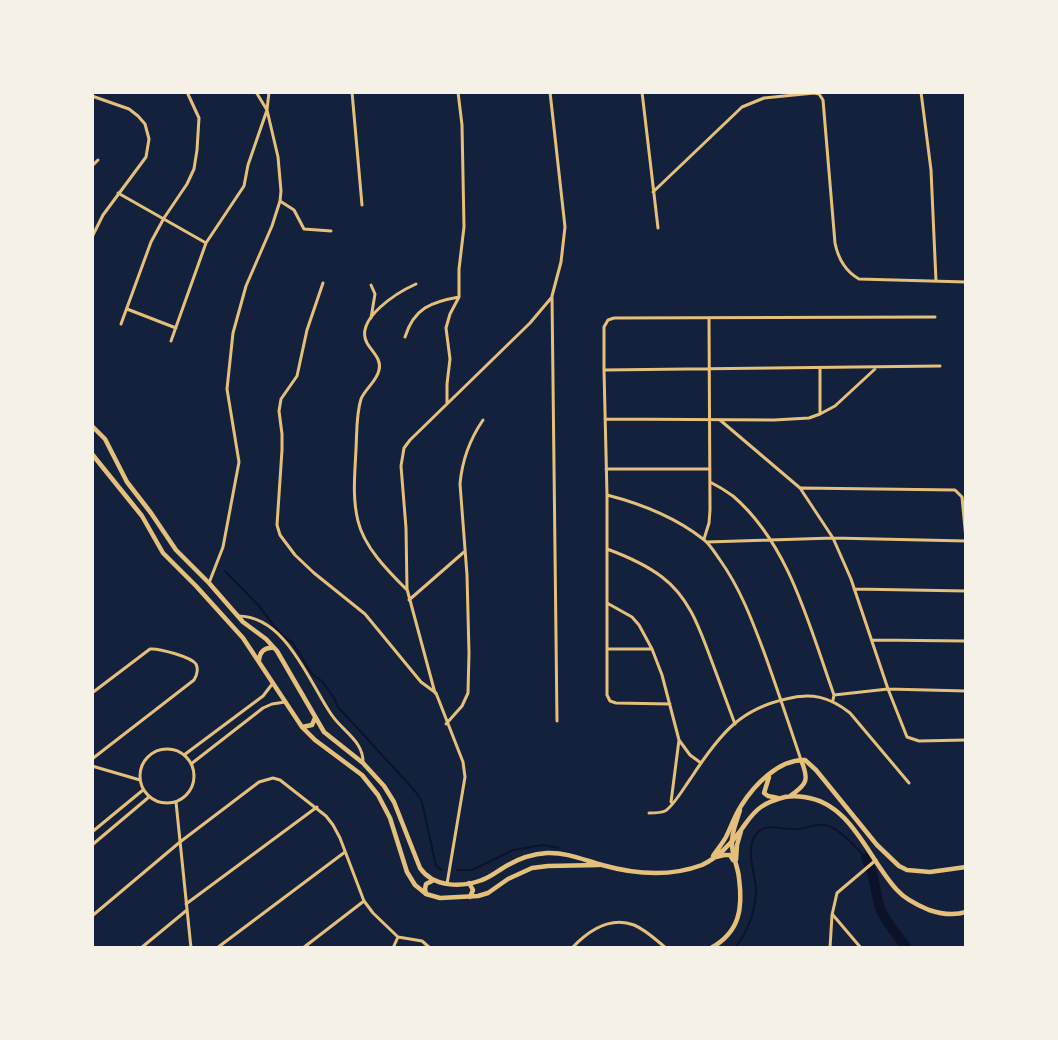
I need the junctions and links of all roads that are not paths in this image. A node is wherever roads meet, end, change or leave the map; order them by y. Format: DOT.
graph roads {
  1 [pos="187,92"];
  2 [pos="256,92"];
  3 [pos="269,92"];
  4 [pos="352,92"];
  5 [pos="458,92"];
  6 [pos="550,92"];
  7 [pos="642,92"];
  8 [pos="922,92"];
  9 [pos="92,96"];
  10 [pos="267,110"];
  11 [pos="98,160"];
  12 [pos="92,166"];
  13 [pos="654,192"];
  14 [pos="118,193"];
  15 [pos="280,201"];
  16 [pos="362,205"];
  17 [pos="164,218"];
  18 [pos="658,228"];
  19 [pos="331,231"];
  20 [pos="92,237"];
  21 [pos="206,243"];
  22 [pos="936,281"];
  23 [pos="966,282"];
  24 [pos="322,283"];
  25 [pos="416,284"];
  26 [pos="371,285"];
  27 [pos="552,296"];
  28 [pos="459,297"];
  29 [pos="127,309"];
  30 [pos="935,317"];
  31 [pos="709,318"];
  32 [pos="371,319"];
  33 [pos="121,324"];
  34 [pos="176,328"];
  35 [pos="405,337"];
  36 [pos="171,341"];
  37 [pos="940,366"];
  38 [pos="709,368"];
  39 [pos="820,368"];
  40 [pos="876,368"];
  41 [pos="604,370"];
  42 [pos="447,403"];
  43 [pos="820,414"];
  44 [pos="605,419"];
  45 [pos="710,419"];
  46 [pos="483,420"];
  47 [pos="720,420"];
  48 [pos="92,426"];
  49 [pos="93,454"];
  50 [pos="606,469"];
  51 [pos="710,469"];
  52 [pos="710,482"];
  53 [pos="800,488"];
  54 [pos="607,495"];
  55 [pos="833,538"];
  56 [pos="966,540"];
  57 [pos="705,541"];
  58 [pos="771,541"];
  59 [pos="607,549"];
  60 [pos="176,550"];
  61 [pos="464,552"];
  62 [pos="168,558"];
  63 [pos="210,583"];
  64 [pos="407,589"];
  65 [pos="854,589"];
  66 [pos="966,591"];
  67 [pos="409,600"];
  68 [pos="607,603"];
  69 [pos="238,616"];
  70 [pos="872,640"];
  71 [pos="966,641"];
  72 [pos="274,648"];
  73 [pos="607,649"];
  74 [pos="652,649"];
  75 [pos="259,660"];
  76 [pos="273,683"];
  77 [pos="888,690"];
  78 [pos="966,691"];
  79 [pos="92,693"];
  80 [pos="436,694"];
  81 [pos="834,695"];
  82 [pos="781,700"];
  83 [pos="833,700"];
  84 [pos="285,702"];
  85 [pos="670,704"];
  86 [pos="315,718"];
  87 [pos="557,721"];
  88 [pos="446,724"];
  89 [pos="734,724"];
  90 [pos="302,727"];
  91 [pos="678,740"];
  92 [pos="966,740"];
  93 [pos="184,755"];
  94 [pos="92,759"];
  95 [pos="801,760"];
  96 [pos="363,763"];
  97 [pos="700,763"];
  98 [pos="192,764"];
  99 [pos="92,766"];
  100 [pos="771,774"];
  101 [pos="140,780"];
  102 [pos="909,783"];
  103 [pos="143,790"];
  104 [pos="790,796"];
  105 [pos="149,797"];
  106 [pos="780,799"];
  107 [pos="176,802"];
  108 [pos="671,804"];
  109 [pos="741,806"];
  110 [pos="317,807"];
  111 [pos="649,813"];
  112 [pos="863,826"];
  113 [pos="741,830"];
  114 [pos="92,832"];
  115 [pos="855,832"];
  116 [pos="180,842"];
  117 [pos="732,842"];
  118 [pos="92,845"];
  119 [pos="345,852"];
  120 [pos="713,859"];
  121 [pos="733,860"];
  122 [pos="874,862"];
  123 [pos="601,865"];
  124 [pos="966,867"];
  125 [pos="737,869"];
  126 [pos="432,880"];
  127 [pos="469,883"];
  128 [pos="447,884"];
  129 [pos="426,894"];
  130 [pos="470,897"];
  131 [pos="364,901"];
  132 [pos="186,904"];
  133 [pos="187,909"];
  134 [pos="966,912"];
  135 [pos="832,915"];
  136 [pos="92,916"];
  137 [pos="398,937"];
  138 [pos="141,948"];
  139 [pos="191,948"];
  140 [pos="217,948"];
  141 [pos="303,948"];
  142 [pos="393,948"];
  143 [pos="430,948"];
  144 [pos="572,948"];
  145 [pos="666,948"];
  146 [pos="711,948"];
  147 [pos="830,948"];
  148 [pos="861,948"];
  1 -- 17 [label="street"];
  2 -- 10 [label="street"];
  3 -- 10 [label="street"];
  4 -- 16 [label="street"];
  5 -- 28 [label="street"];
  6 -- 27 [label="street"];
  7 -- 13 [label="street"];
  8 -- 22 [label="street"];
  9 -- 14 [label="street"];
  10 -- 15 [label="street"];
  10 -- 21 [label="street"];
  11 -- 12 [label="street"];
  13 -- 18 [label="street"];
  13 -- 22 [label="street"];
  14 -- 17 [label="street"];
  14 -- 20 [label="street"];
  15 -- 19 [label="street"];
  15 -- 63 [label="street"];
  17 -- 21 [label="street"];
  17 -- 29 [label="street"];
  21 -- 34 [label="street"];
  22 -- 23 [label="street"];
  24 -- 80 [label="street"];
  25 -- 32 [label="street"];
  26 -- 32 [label="street"];
  27 -- 42 [label="street"];
  27 -- 87 [label="street"];
  28 -- 35 [label="street"];
  28 -- 42 [label="street"];
  29 -- 33 [label="street"];
  29 -- 34 [label="street"];
  30 -- 31 [label="street"];
  31 -- 38 [label="street"];
  31 -- 41 [label="street"];
  32 -- 64 [label="street"];
  34 -- 36 [label="street"];
  37 -- 40 [label="street"];
  38 -- 39 [label="street"];
  38 -- 41 [label="street"];
  38 -- 45 [label="street"];
  39 -- 40 [label="street"];
  39 -- 43 [label="street"];
  40 -- 43 [label="street"];
  41 -- 44 [label="street"];
  42 -- 64 [label="street"];
  43 -- 47 [label="street"];
  44 -- 45 [label="street"];
  44 -- 50 [label="street"];
  45 -- 47 [label="street"];
  45 -- 51 [label="street"];
  46 -- 61 [label="street"];
  47 -- 53 [label="street"];
  48 -- 60 [label="main road"];
  49 -- 62 [label="main road"];
  50 -- 51 [label="street"];
  50 -- 54 [label="street"];
  51 -- 52 [label="street"];
  52 -- 57 [label="street"];
  52 -- 58 [label="street"];
  53 -- 55 [label="street"];
  53 -- 56 [label="street"];
  54 -- 57 [label="street"];
  54 -- 59 [label="street"];
  55 -- 56 [label="street"];
  55 -- 58 [label="street"];
  55 -- 65 [label="street"];
  57 -- 58 [label="street"];
  57 -- 82 [label="street"];
  58 -- 81 [label="street"];
  59 -- 68 [label="street"];
  59 -- 89 [label="street"];
  60 -- 62 [label="main road"];
  60 -- 63 [label="main road"];
  61 -- 67 [label="street"];
  61 -- 88 [label="street"];
  62 -- 75 [label="main road"];
  63 -- 69 [label="main road"];
  64 -- 67 [label="street"];
  65 -- 66 [label="street"];
  65 -- 70 [label="street"];
  67 -- 80 [label="street"];
  68 -- 73 [label="street"];
  68 -- 74 [label="street"];
  69 -- 72 [label="main road"];
  69 -- 96 [label="street"];
  70 -- 71 [label="street"];
  70 -- 77 [label="street"];
  72 -- 75 [label="main road"];
  72 -- 86 [label="main road"];
  73 -- 74 [label="street"];
  73 -- 85 [label="street"];
  74 -- 85 [label="street"];
  75 -- 76 [label="main road"];
  76 -- 84 [label="main road"];
  76 -- 93 [label="street"];
  77 -- 78 [label="street"];
  77 -- 81 [label="street"];
  77 -- 92 [label="street"];
  79 -- 94 [label="street"];
  80 -- 88 [label="street"];
  81 -- 83 [label="street"];
  82 -- 83 [label="street"];
  82 -- 89 [label="street"];
  82 -- 95 [label="street"];
  83 -- 102 [label="street"];
  84 -- 90 [label="main road"];
  84 -- 98 [label="street"];
  85 -- 91 [label="street"];
  86 -- 90 [label="main road"];
  86 -- 96 [label="main road"];
  88 -- 128 [label="street"];
  89 -- 97 [label="street"];
  90 -- 129 [label="main road"];
  91 -- 97 [label="street"];
  91 -- 108 [label="street"];
  93 -- 98 [label="street"];
  93 -- 101 [label="street"];
  95 -- 100 [label="main road"];
  95 -- 104 [label="main road"];
  95 -- 112 [label="main road"];
  96 -- 126 [label="main road"];
  97 -- 108 [label="street"];
  98 -- 107 [label="street"];
  99 -- 101 [label="street"];
  100 -- 106 [label="main road"];
  100 -- 109 [label="main road"];
  101 -- 103 [label="street"];
  103 -- 105 [label="street"];
  103 -- 114 [label="street"];
  104 -- 106 [label="main road"];
  104 -- 115 [label="main road"];
  105 -- 107 [label="street"];
  105 -- 118 [label="street"];
  106 -- 113 [label="main road"];
  107 -- 116 [label="street"];
  108 -- 111 [label="street"];
  109 -- 117 [label="main road"];
  109 -- 120 [label="main road"];
  110 -- 116 [label="street"];
  110 -- 119 [label="street"];
  110 -- 132 [label="street"];
  112 -- 115 [label="main road"];
  112 -- 124 [label="main road"];
  113 -- 117 [label="main road"];
  113 -- 125 [label="main road"];
  115 -- 122 [label="main road"];
  116 -- 132 [label="street"];
  116 -- 136 [label="street"];
  117 -- 120 [label="main road"];
  117 -- 121 [label="main road"];
  119 -- 131 [label="street"];
  119 -- 140 [label="street"];
  120 -- 121 [label="main road"];
  120 -- 123 [label="main road"];
  121 -- 125 [label="main road"];
  122 -- 134 [label="main road"];
  122 -- 135 [label="street"];
  123 -- 127 [label="main road"];
  123 -- 130 [label="main road"];
  125 -- 146 [label="main road"];
  126 -- 128 [label="main road"];
  126 -- 129 [label="main road"];
  127 -- 128 [label="main road"];
  127 -- 130 [label="main road"];
  129 -- 130 [label="main road"];
  131 -- 137 [label="street"];
  131 -- 141 [label="street"];
  132 -- 133 [label="street"];
  133 -- 138 [label="street"];
  133 -- 139 [label="street"];
  135 -- 147 [label="street"];
  135 -- 148 [label="street"];
  137 -- 142 [label="street"];
  137 -- 143 [label="street"];
  144 -- 145 [label="street"];
}
